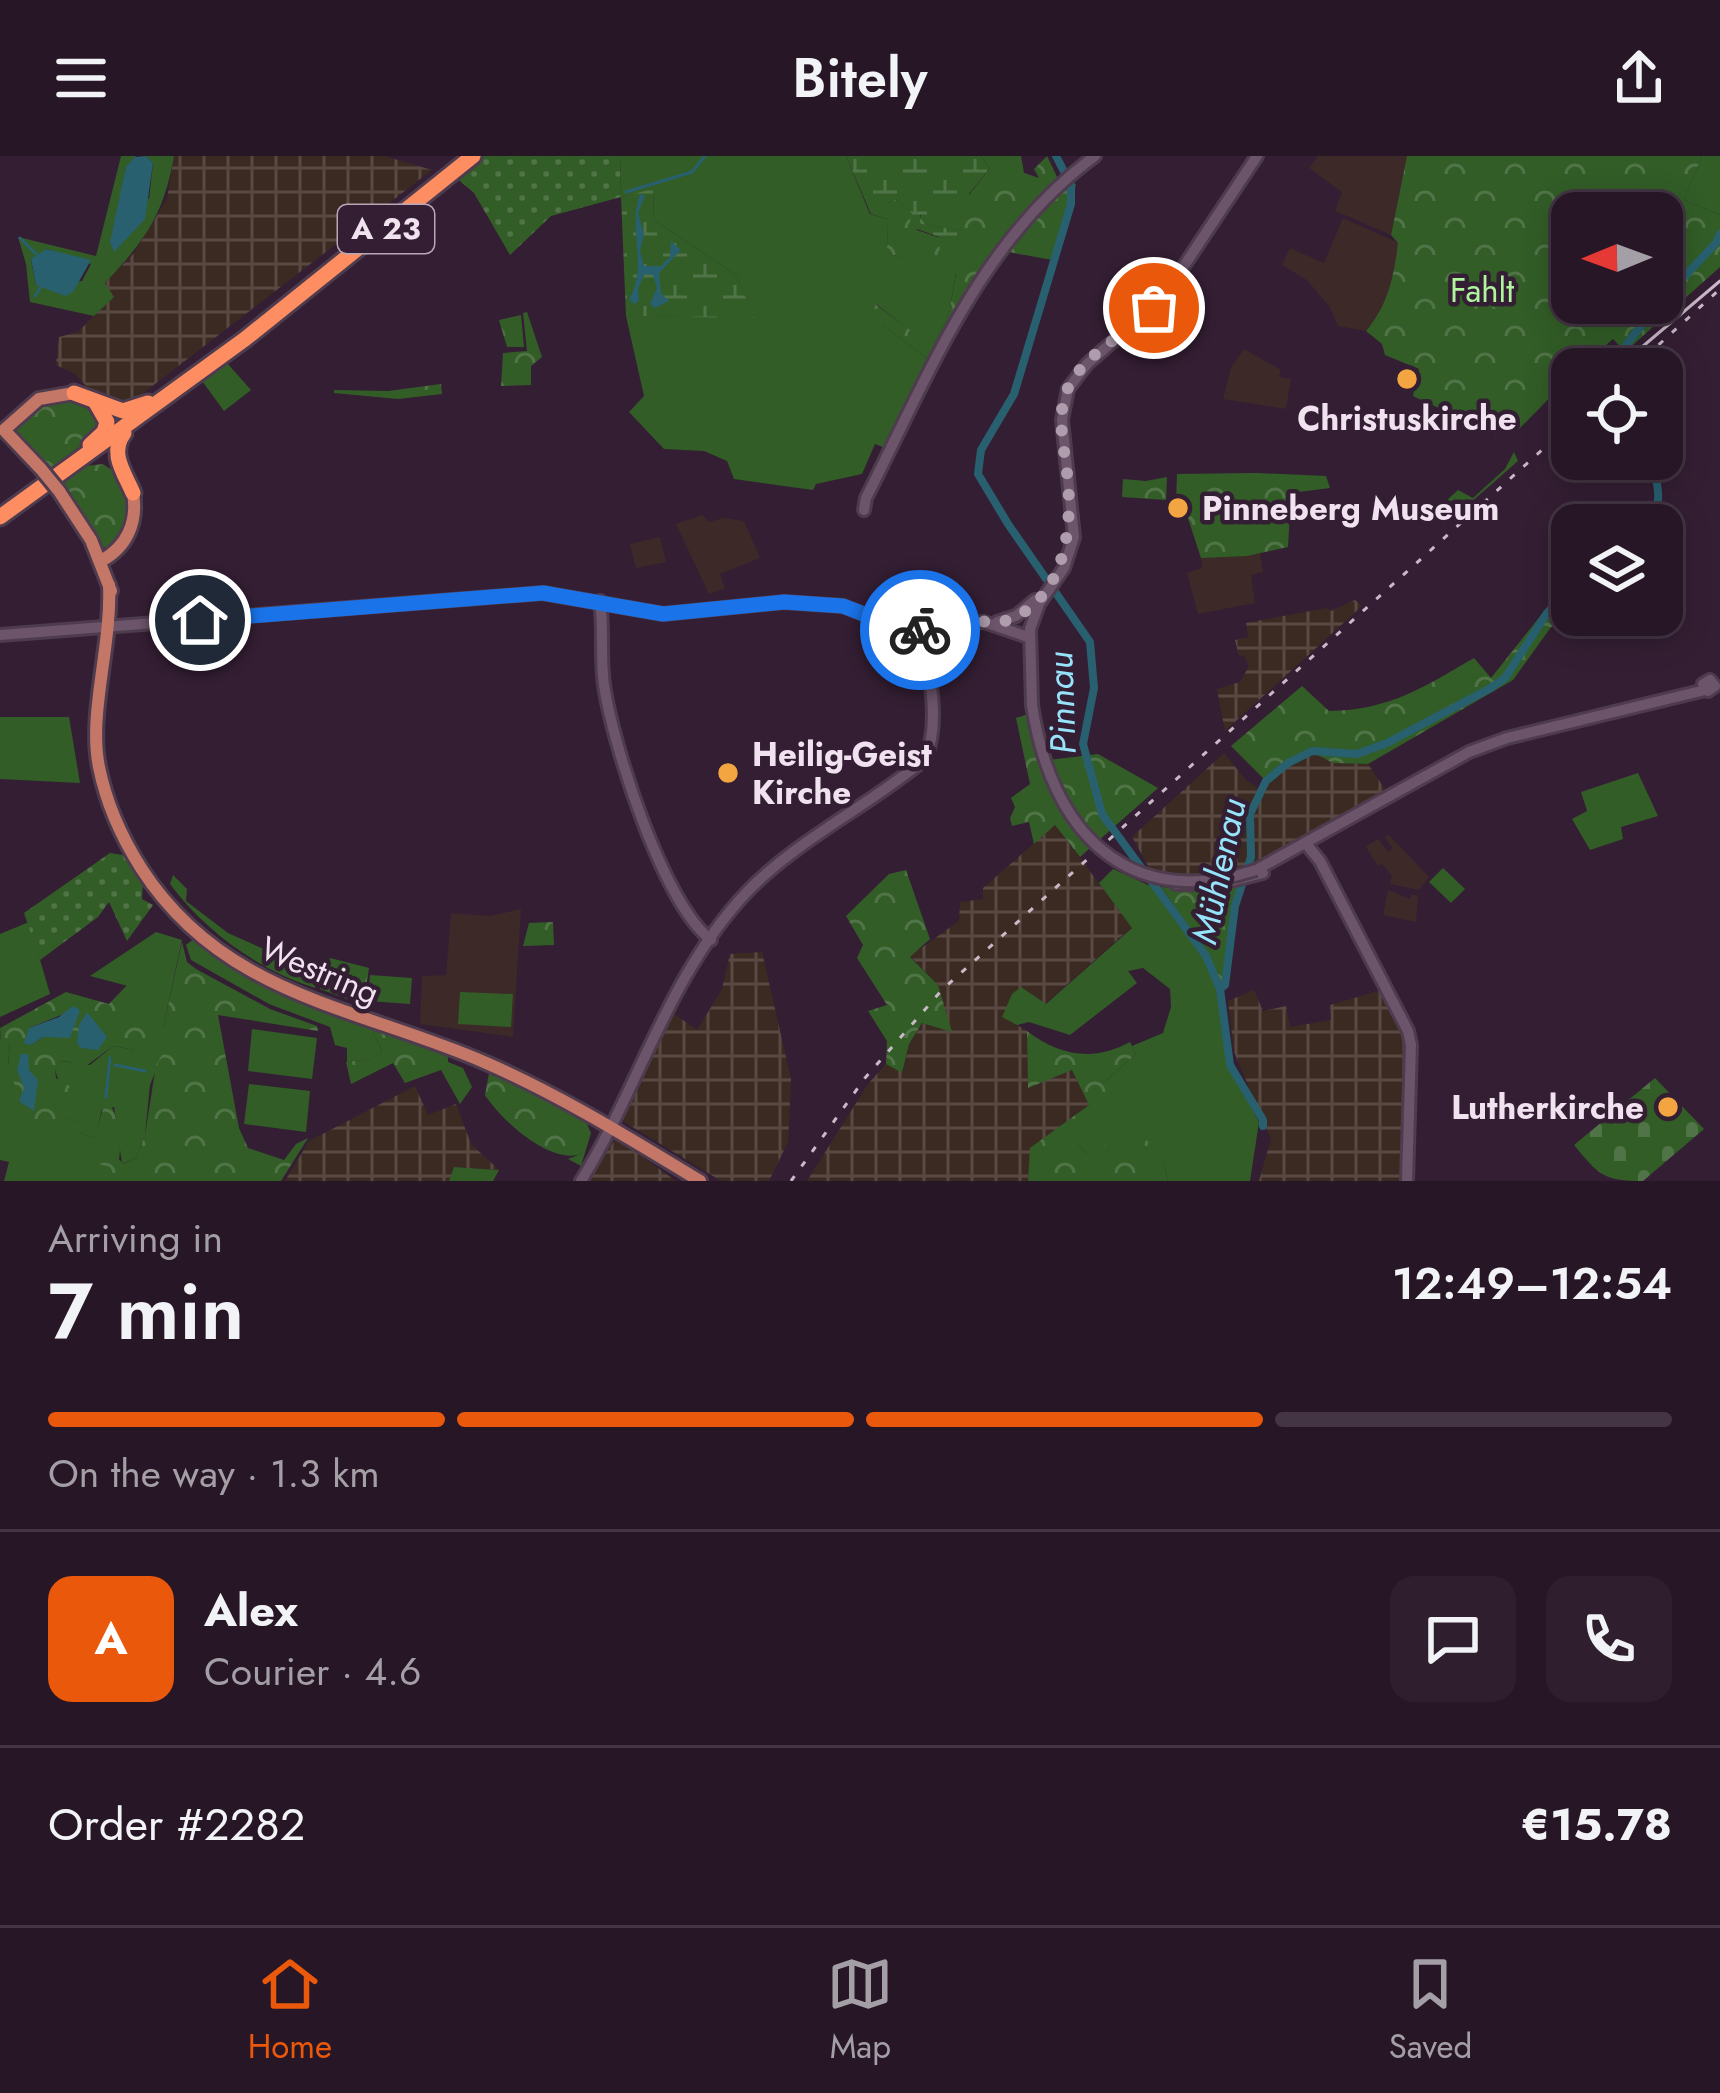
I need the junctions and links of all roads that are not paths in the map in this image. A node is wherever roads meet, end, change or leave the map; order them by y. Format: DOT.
graph roads {
  1 [pos="464,156"];
  2 [pos="473,156"];
  3 [pos="1095,156"];
  4 [pos="1257,156"];
  5 [pos="74,393"];
  6 [pos="161,395"];
  7 [pos="93,399"];
  8 [pos="129,425"];
  9 [pos="2,428"];
  10 [pos="82,453"];
  11 [pos="64,473"];
  12 [pos="129,485"];
  13 [pos="864,510"];
  14 [pos="0,513"];
  15 [pos="106,556"];
  16 [pos="1042,594"];
  17 [pos="600,601"];
  18 [pos="992,623"];
  19 [pos="970,625"];
  20 [pos="113,626"];
  21 [pos="924,629"];
  22 [pos="0,635"];
  23 [pos="1025,639"];
  24 [pos="1713,685"];
  25 [pos="1309,848"];
  26 [pos="710,940"];
  27 [pos="567,1102"];
  28 [pos="609,1125"];
  29 [pos="598,1140"];
  30 [pos="584,1178"];
  31 [pos="700,1181"];
  32 [pos="1407,1181"];
  1 -- 6 [label="highway, A 23"];
  2 -- 8 [label="highway, A 23"];
  3 -- 13 [label="main road"];
  4 -- 16 [label="main road"];
  5 -- 7 [label="highway"];
  5 -- 9 [label="main road"];
  6 -- 7 [label="highway"];
  6 -- 10 [label="highway, A 23"];
  7 -- 10 [label="highway"];
  8 -- 11 [label="highway, A 23"];
  8 -- 12 [label="highway"];
  9 -- 15 [label="main road, Westring, bridge"];
  10 -- 14 [label="highway, A 23"];
  11 -- 12 [label="highway"];
  11 -- 14 [label="highway, A 23"];
  12 -- 15 [label="main road"];
  15 -- 20 [label="main road, Westring"];
  16 -- 18 [label="main road"];
  16 -- 23 [label="main road"];
  17 -- 20 [label="main road"];
  17 -- 21 [label="main road"];
  17 -- 26 [label="main road"];
  18 -- 19 [label="main road"];
  18 -- 23 [label="main road"];
  19 -- 21 [label="main road"];
  19 -- 23 [label="main road"];
  20 -- 22 [label="main road"];
  20 -- 27 [label="main road, Westring"];
  21 -- 26 [label="main road"];
  23 -- 25 [label="main road, bridge"];
  24 -- 25 [label="main road"];
  25 -- 32 [label="main road"];
  26 -- 28 [label="main road"];
  27 -- 28 [label="main road, Westring"];
  27 -- 29 [label="main road"];
  28 -- 29 [label="main road"];
  28 -- 30 [label="main road"];
  28 -- 31 [label="main road, Westring"];
  29 -- 30 [label="main road"];
}
